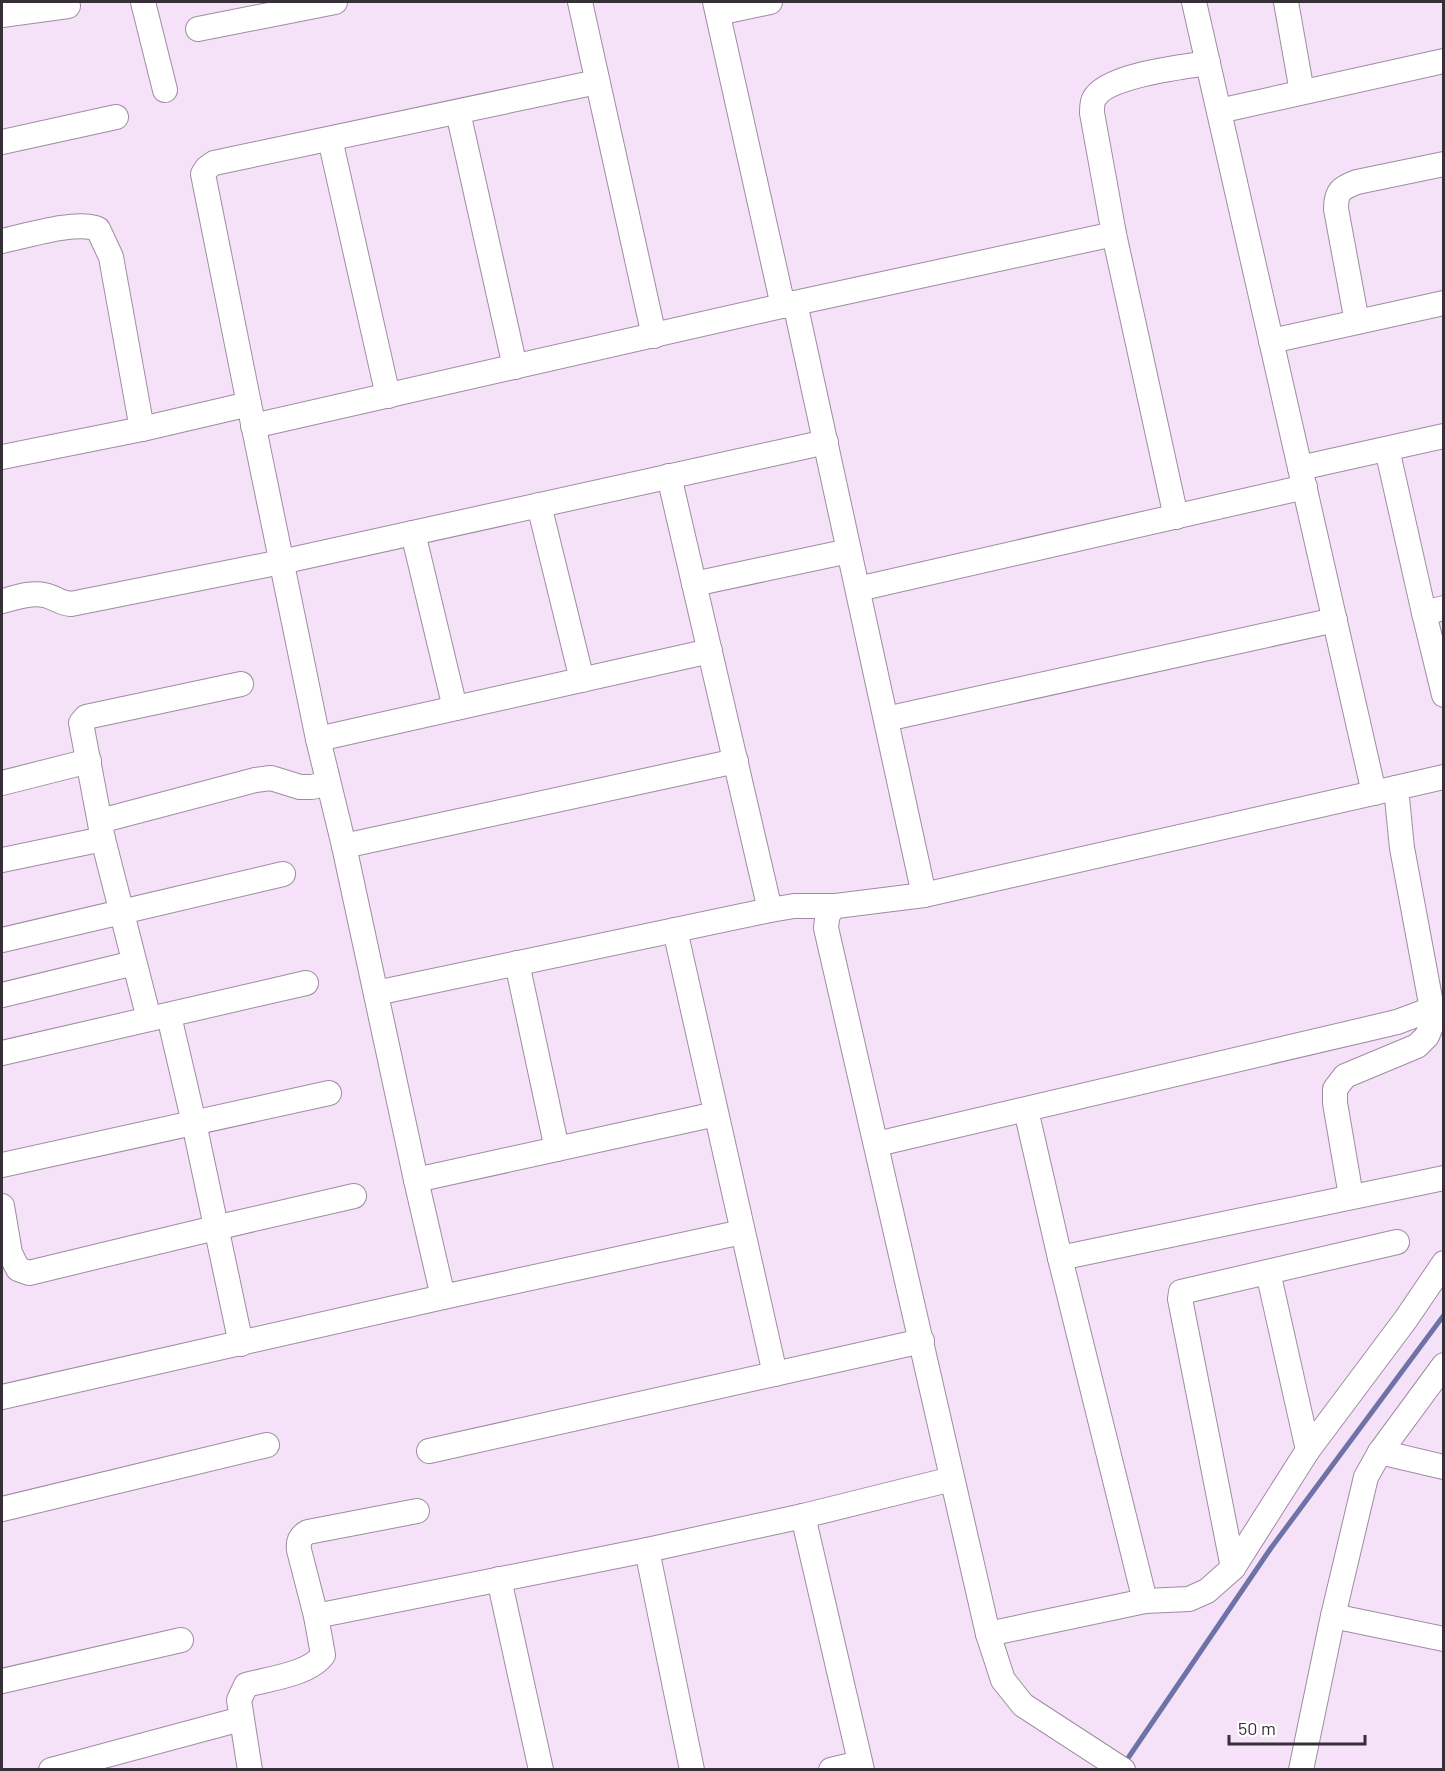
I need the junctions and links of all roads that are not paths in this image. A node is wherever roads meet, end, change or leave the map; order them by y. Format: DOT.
graph roads {
  1 [pos="143,2"];
  2 [pos="335,2"];
  3 [pos="580,2"];
  4 [pos="770,2"];
  5 [pos="1194,2"];
  6 [pos="1286,2"];
  7 [pos="68,6"];
  8 [pos="716,7"];
  9 [pos="2,15"];
  10 [pos="198,29"];
  11 [pos="1443,60"];
  12 [pos="1208,63"];
  13 [pos="597,82"];
  14 [pos="165,90"];
  15 [pos="1302,92"];
  16 [pos="1219,111"];
  17 [pos="458,112"];
  18 [pos="116,117"];
  19 [pos="330,139"];
  20 [pos="2,142"];
  21 [pos="1443,164"];
  22 [pos="1114,234"];
  23 [pos="2,241"];
  24 [pos="1443,303"];
  25 [pos="789,305"];
  26 [pos="1357,322"];
  27 [pos="654,336"];
  28 [pos="1271,341"];
  29 [pos="515,367"];
  30 [pos="388,396"];
  31 [pos="251,415"];
  32 [pos="142,429"];
  33 [pos="1443,436"];
  34 [pos="826,442"];
  35 [pos="1387,449"];
  36 [pos="2,457"];
  37 [pos="669,476"];
  38 [pos="1302,478"];
  39 [pos="539,505"];
  40 [pos="1176,517"];
  41 [pos="413,533"];
  42 [pos="849,551"];
  43 [pos="281,562"];
  44 [pos="694,584"];
  45 [pos="858,589"];
  46 [pos="2,601"];
  47 [pos="1434,611"];
  48 [pos="1335,620"];
  49 [pos="710,651"];
  50 [pos="582,680"];
  51 [pos="241,684"];
  52 [pos="1443,695"];
  53 [pos="455,708"];
  54 [pos="886,719"];
  55 [pos="318,739"];
  56 [pos="89,761"];
  57 [pos="735,761"];
  58 [pos="1443,777"];
  59 [pos="2,783"];
  60 [pos="328,783"];
  61 [pos="1385,790"];
  62 [pos="101,830"];
  63 [pos="344,846"];
  64 [pos="2,860"];
  65 [pos="283,874"];
  66 [pos="924,895"];
  67 [pos="836,906"];
  68 [pos="770,910"];
  69 [pos="121,912"];
  70 [pos="675,930"];
  71 [pos="2,940"];
  72 [pos="134,963"];
  73 [pos="518,963"];
  74 [pos="306,984"];
  75 [pos="376,993"];
  76 [pos="2,995"];
  77 [pos="1432,1009"];
  78 [pos="159,1018"];
  79 [pos="2,1053"];
  80 [pos="330,1093"];
  81 [pos="1026,1110"];
  82 [pos="716,1114"];
  83 [pos="194,1123"];
  84 [pos="877,1144"];
  85 [pos="557,1149"];
  86 [pos="2,1165"];
  87 [pos="1443,1178"];
  88 [pos="416,1180"];
  89 [pos="1351,1196"];
  90 [pos="354,1197"];
  91 [pos="2,1206"];
  92 [pos="215,1228"];
  93 [pos="742,1232"];
  94 [pos="1397,1242"];
  95 [pos="1060,1258"];
  96 [pos="1443,1263"];
  97 [pos="1268,1272"];
  98 [pos="443,1296"];
  99 [pos="922,1341"];
  100 [pos="241,1344"];
  101 [pos="1443,1365"];
  102 [pos="775,1374"];
  103 [pos="2,1397"];
  104 [pos="267,1445"];
  105 [pos="1308,1450"];
  106 [pos="429,1451"];
  107 [pos="1380,1452"];
  108 [pos="1443,1467"];
  109 [pos="952,1479"];
  110 [pos="2,1509"];
  111 [pos="417,1511"];
  112 [pos="803,1516"];
  113 [pos="647,1550"];
  114 [pos="1233,1568"];
  115 [pos="499,1579"];
  116 [pos="1145,1601"];
  117 [pos="316,1616"];
  118 [pos="1333,1616"];
  119 [pos="988,1634"];
  120 [pos="1443,1639"];
  121 [pos="181,1640"];
  122 [pos="2,1681"];
  123 [pos="241,1719"];
  124 [pos="861,1766"];
  125 [pos="1120,1767"];
  126 [pos="51,1770"];
  127 [pos="250,1770"];
  128 [pos="541,1770"];
  129 [pos="692,1770"];
  130 [pos="831,1770"];
  131 [pos="1301,1770"];
  1 -- 14 [label="street"];
  2 -- 10 [label="street"];
  3 -- 13 [label="street"];
  4 -- 8 [label="street"];
  5 -- 12 [label="street"];
  6 -- 15 [label="street"];
  7 -- 9 [label="street"];
  8 -- 25 [label="street"];
  11 -- 15 [label="street"];
  12 -- 16 [label="street"];
  12 -- 22 [label="street"];
  13 -- 17 [label="street"];
  13 -- 27 [label="street"];
  15 -- 16 [label="street"];
  16 -- 28 [label="street"];
  17 -- 19 [label="street"];
  17 -- 29 [label="street"];
  18 -- 20 [label="street"];
  19 -- 30 [label="street"];
  19 -- 31 [label="street"];
  21 -- 26 [label="street"];
  22 -- 25 [label="street"];
  22 -- 40 [label="street"];
  23 -- 32 [label="street"];
  24 -- 26 [label="street"];
  25 -- 27 [label="street"];
  25 -- 34 [label="street"];
  26 -- 28 [label="street"];
  27 -- 29 [label="street"];
  28 -- 38 [label="street"];
  29 -- 30 [label="street"];
  30 -- 31 [label="street"];
  31 -- 32 [label="street"];
  31 -- 43 [label="street"];
  32 -- 36 [label="street"];
  33 -- 35 [label="street"];
  34 -- 37 [label="street"];
  34 -- 42 [label="street"];
  35 -- 38 [label="street"];
  35 -- 47 [label="street"];
  37 -- 39 [label="street"];
  37 -- 44 [label="street"];
  38 -- 40 [label="street"];
  38 -- 48 [label="street"];
  39 -- 41 [label="street"];
  39 -- 50 [label="street"];
  40 -- 45 [label="street"];
  41 -- 43 [label="street"];
  41 -- 53 [label="street"];
  42 -- 44 [label="street"];
  42 -- 45 [label="street"];
  43 -- 46 [label="street"];
  43 -- 55 [label="street"];
  44 -- 49 [label="street"];
  45 -- 54 [label="street"];
  47 -- 52 [label="street"];
  48 -- 54 [label="street"];
  48 -- 61 [label="street"];
  49 -- 50 [label="street"];
  49 -- 57 [label="street"];
  50 -- 53 [label="street"];
  51 -- 56 [label="street"];
  53 -- 55 [label="street"];
  54 -- 66 [label="street"];
  55 -- 60 [label="street"];
  56 -- 59 [label="street"];
  56 -- 62 [label="street"];
  57 -- 63 [label="street"];
  57 -- 68 [label="street"];
  58 -- 61 [label="street"];
  60 -- 62 [label="street"];
  60 -- 63 [label="street"];
  61 -- 66 [label="street"];
  61 -- 77 [label="street"];
  62 -- 64 [label="street"];
  62 -- 69 [label="street"];
  63 -- 75 [label="street"];
  65 -- 69 [label="street"];
  66 -- 67 [label="street"];
  67 -- 68 [label="street"];
  67 -- 84 [label="street"];
  68 -- 70 [label="street"];
  69 -- 71 [label="street"];
  69 -- 72 [label="street"];
  70 -- 73 [label="street"];
  70 -- 82 [label="street"];
  72 -- 76 [label="street"];
  72 -- 78 [label="street"];
  73 -- 75 [label="street"];
  73 -- 85 [label="street"];
  74 -- 78 [label="street"];
  75 -- 88 [label="street"];
  77 -- 81 [label="street"];
  77 -- 89 [label="street"];
  78 -- 79 [label="street"];
  78 -- 83 [label="street"];
  80 -- 83 [label="street"];
  81 -- 84 [label="street"];
  81 -- 95 [label="street"];
  82 -- 85 [label="street"];
  82 -- 93 [label="street"];
  83 -- 86 [label="street"];
  83 -- 92 [label="street"];
  84 -- 99 [label="street"];
  85 -- 88 [label="street"];
  87 -- 89 [label="street"];
  88 -- 98 [label="street"];
  89 -- 95 [label="street"];
  90 -- 92 [label="street"];
  91 -- 92 [label="street"];
  92 -- 100 [label="street"];
  93 -- 98 [label="street"];
  93 -- 102 [label="street"];
  94 -- 97 [label="street"];
  95 -- 116 [label="street"];
  96 -- 105 [label="street"];
  97 -- 105 [label="street"];
  97 -- 114 [label="street"];
  98 -- 100 [label="street"];
  99 -- 102 [label="street"];
  99 -- 109 [label="street"];
  100 -- 103 [label="street"];
  101 -- 107 [label="street"];
  102 -- 106 [label="street"];
  104 -- 110 [label="street"];
  105 -- 114 [label="street"];
  107 -- 108 [label="street"];
  107 -- 118 [label="street"];
  109 -- 112 [label="street"];
  109 -- 119 [label="street"];
  111 -- 117 [label="street"];
  112 -- 113 [label="street"];
  112 -- 124 [label="street"];
  113 -- 115 [label="street"];
  113 -- 129 [label="street"];
  114 -- 116 [label="street"];
  115 -- 117 [label="street"];
  115 -- 128 [label="street"];
  116 -- 119 [label="street"];
  117 -- 123 [label="street"];
  118 -- 120 [label="street"];
  118 -- 131 [label="street"];
  119 -- 125 [label="street"];
  121 -- 122 [label="street"];
  123 -- 126 [label="street"];
  123 -- 127 [label="street"];
  124 -- 130 [label="street"];
}
